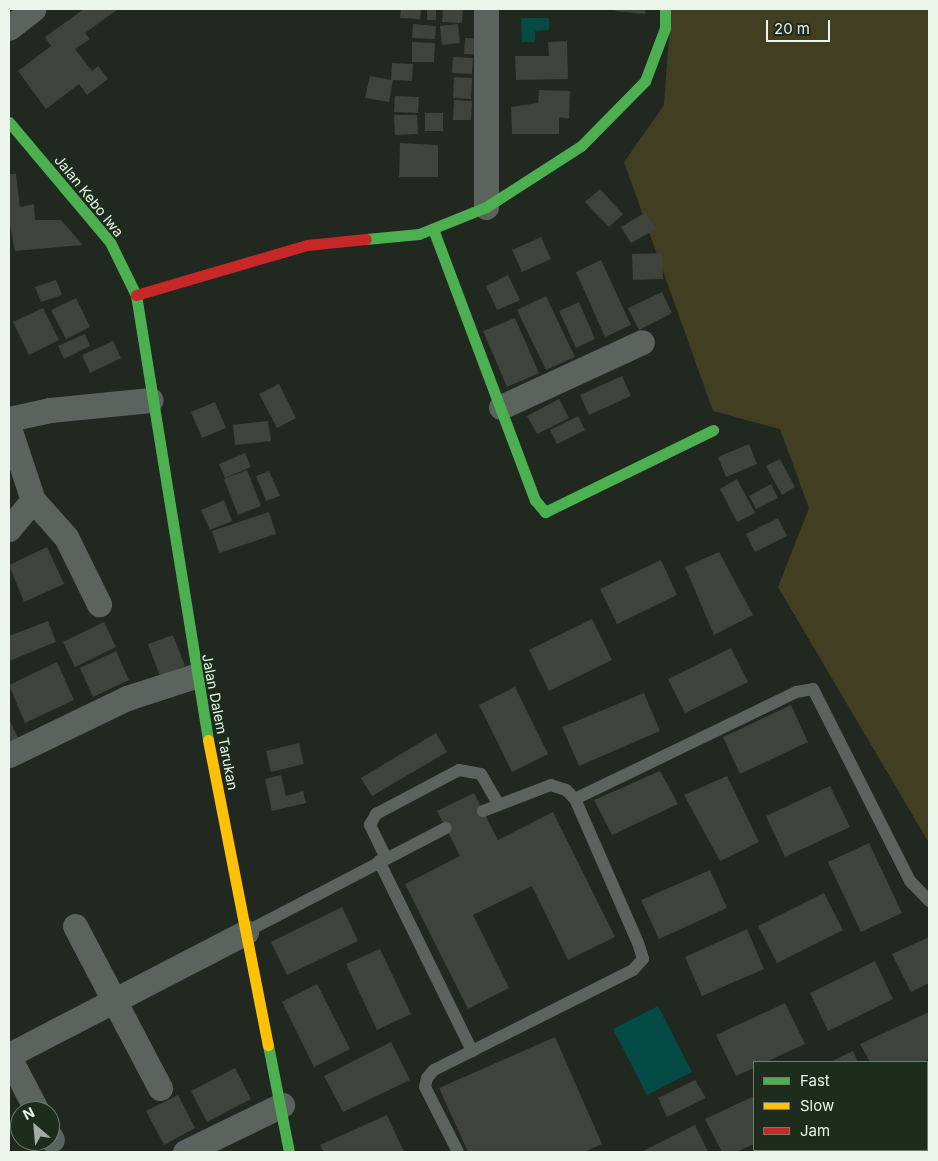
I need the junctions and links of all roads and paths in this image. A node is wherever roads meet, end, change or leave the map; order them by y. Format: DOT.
graph roads {
  1 [pos="33,9"];
  2 [pos="486,9"];
  3 [pos="665,9"];
  4 [pos="9,28"];
  5 [pos="9,122"];
  6 [pos="486,207"];
  7 [pos="433,229"];
  8 [pos="136,295"];
  9 [pos="642,342"];
  10 [pos="151,400"];
  11 [pos="501,407"];
  12 [pos="9,419"];
  13 [pos="9,428"];
  14 [pos="713,430"];
  15 [pos="33,500"];
  16 [pos="11,524"];
  17 [pos="99,604"];
  18 [pos="195,676"];
  19 [pos="9,755"];
  20 [pos="575,799"];
  21 [pos="498,803"];
  22 [pos="483,811"];
  23 [pos="446,828"];
  24 [pos="382,859"];
  25 [pos="929,901"];
  26 [pos="75,926"];
  27 [pos="246,932"];
  28 [pos="114,1000"];
  29 [pos="472,1051"];
  30 [pos="9,1056"];
  31 [pos="160,1088"];
  32 [pos="32,1101"];
  33 [pos="282,1105"];
  34 [pos="185,1152"];
  35 [pos="289,1152"];
  36 [pos="458,1152"];
  1 -- 4 [label="street"];
  2 -- 6 [label="street"];
  3 -- 6 [label="street"];
  5 -- 8 [label="street, Jalan Kebo Iwa"];
  6 -- 7 [label="street"];
  7 -- 8 [label="street"];
  7 -- 11 [label="street"];
  8 -- 10 [label="street, Jalan Dalem Tarukan"];
  9 -- 11 [label="street"];
  10 -- 12 [label="street"];
  10 -- 18 [label="street, Jalan Dalem Tarukan"];
  11 -- 14 [label="street"];
  13 -- 15 [label="street"];
  15 -- 16 [label="street"];
  15 -- 17 [label="street"];
  18 -- 19 [label="street"];
  18 -- 27 [label="street, Jalan Dalem Tarukan"];
  20 -- 21 [label="lane"];
  20 -- 25 [label="lane"];
  20 -- 29 [label="lane"];
  21 -- 22 [label="lane"];
  21 -- 24 [label="lane"];
  23 -- 24 [label="lane"];
  24 -- 27 [label="lane"];
  24 -- 29 [label="lane"];
  26 -- 28 [label="street"];
  27 -- 28 [label="street"];
  27 -- 33 [label="street, Jalan Dalem Tarukan"];
  28 -- 30 [label="street"];
  28 -- 31 [label="street"];
  29 -- 36 [label="lane"];
  30 -- 32 [label="street"];
  33 -- 34 [label="street"];
  33 -- 35 [label="street, Jalan Dalem Tarukan"];
}
